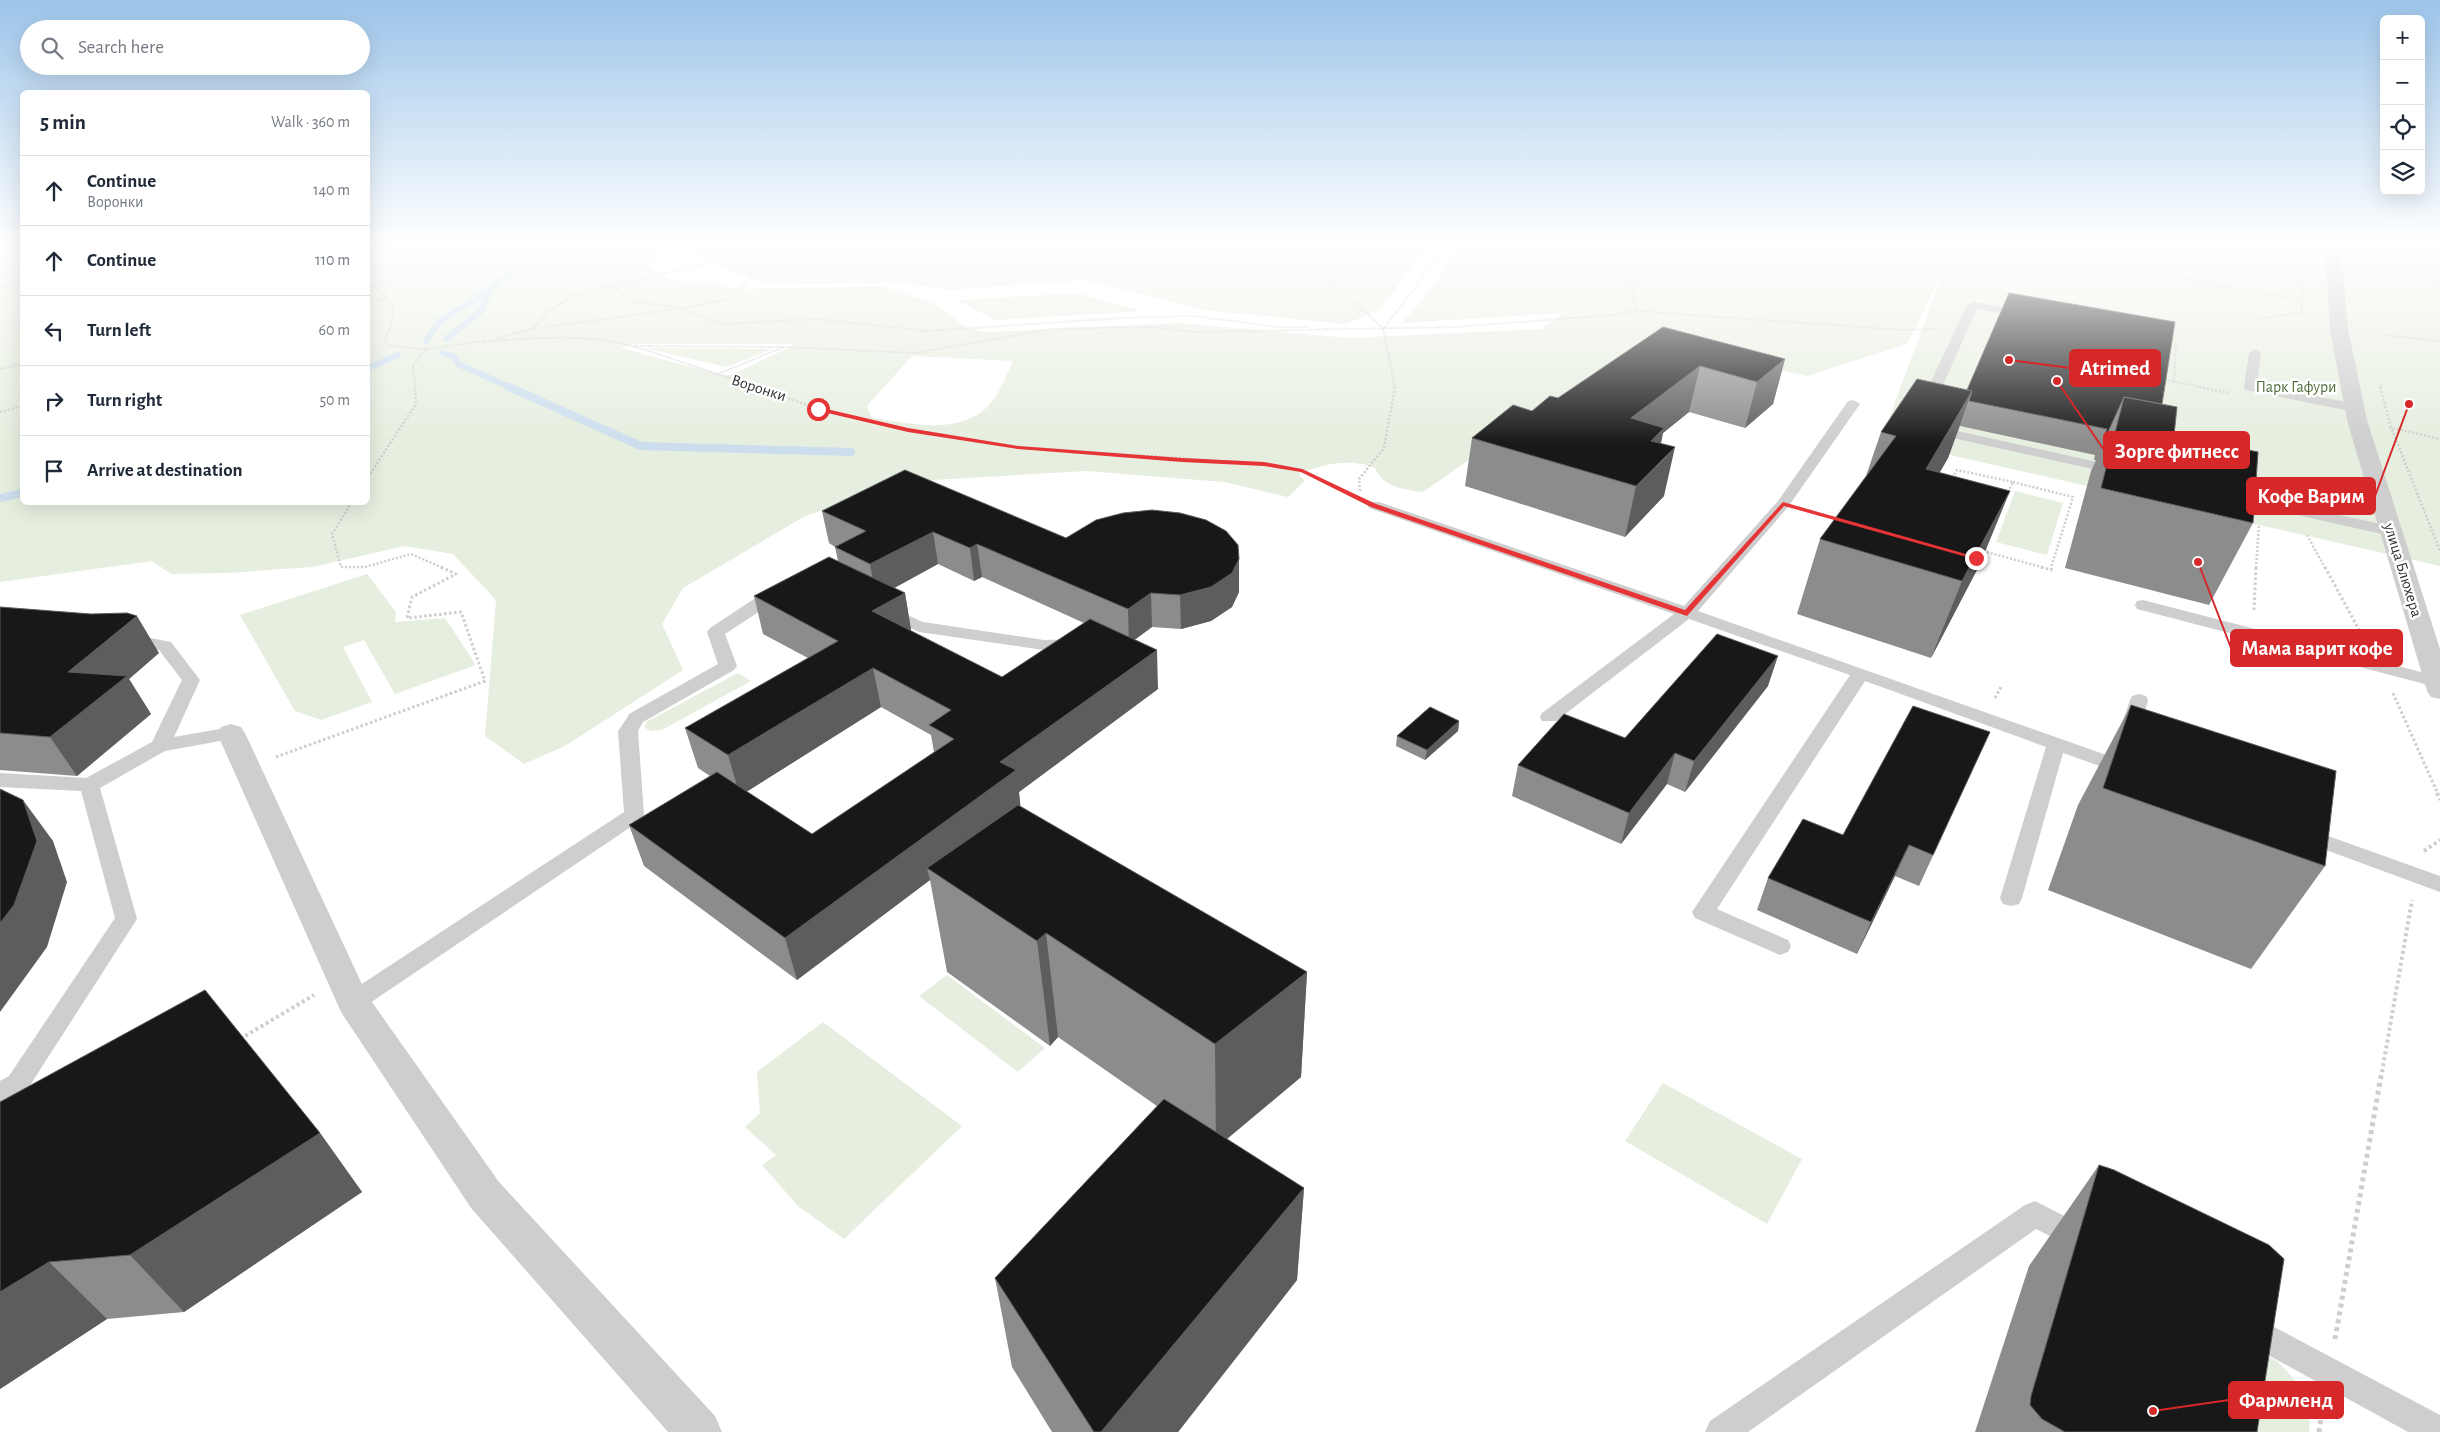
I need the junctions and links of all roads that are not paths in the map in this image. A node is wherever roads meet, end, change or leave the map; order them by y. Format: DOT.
graph roads {
  1 [pos="1971,310"];
  2 [pos="1999,310"];
  3 [pos="2337,310"];
  4 [pos="2038,317"];
  5 [pos="2255,353"];
  6 [pos="1852,404"];
  7 [pos="2355,408"];
  8 [pos="2136,475"];
  9 [pos="2213,492"];
  10 [pos="1374,505"];
  11 [pos="2391,531"];
  12 [pos="791,583"];
  13 [pos="868,602"];
  14 [pos="2143,605"];
  15 [pos="1687,613"];
  16 [pos="114,636"];
  17 [pos="1087,642"];
  18 [pos="1861,673"];
  19 [pos="2439,685"];
  20 [pos="2139,700"];
  21 [pos="1549,717"];
  22 [pos="231,733"];
  23 [pos="2056,744"];
  24 [pos="160,746"];
  25 [pos="2116,766"];
  26 [pos="2144,776"];
  27 [pos="0,780"];
  28 [pos="89,785"];
  29 [pos="2284,827"];
  30 [pos="2440,884"];
  31 [pos="2012,898"];
  32 [pos="1780,946"];
  33 [pos="347,991"];
  34 [pos="0,1095"];
  35 [pos="2102,1251"];
  36 [pos="2228,1317"];
  37 [pos="2262,1335"];
  38 [pos="2256,1364"];
  39 [pos="699,1432"];
  40 [pos="1721,1432"];
  41 [pos="2440,1432"];
  1 -- 8 [label="lane"];
  2 -- 4 [label="lane"];
  3 -- 7 [label="street, улица Блюхера"];
  5 -- 7 [label="lane"];
  6 -- 15 [label="lane"];
  7 -- 11 [label="street, улица Блюхера"];
  9 -- 11 [label="lane"];
  10 -- 15 [label="lane"];
  11 -- 19 [label="street, улица Блюхера"];
  12 -- 33 [label="lane"];
  13 -- 17 [label="lane"];
  14 -- 19 [label="lane"];
  15 -- 18 [label="lane"];
  15 -- 21 [label="lane"];
  16 -- 24 [label="lane"];
  18 -- 23 [label="lane"];
  18 -- 32 [label="lane"];
  20 -- 25 [label="lane"];
  22 -- 24 [label="lane"];
  22 -- 33 [label="street"];
  23 -- 25 [label="lane"];
  23 -- 31 [label="lane"];
  24 -- 28 [label="lane"];
  25 -- 26 [label="lane"];
  27 -- 28 [label="lane"];
  28 -- 34 [label="lane"];
  29 -- 30 [label="lane"];
  33 -- 39 [label="street"];
  35 -- 40 [label="lane"];
  36 -- 37 [label="lane"];
  37 -- 38 [label="lane"];
  37 -- 41 [label="lane"];
}
